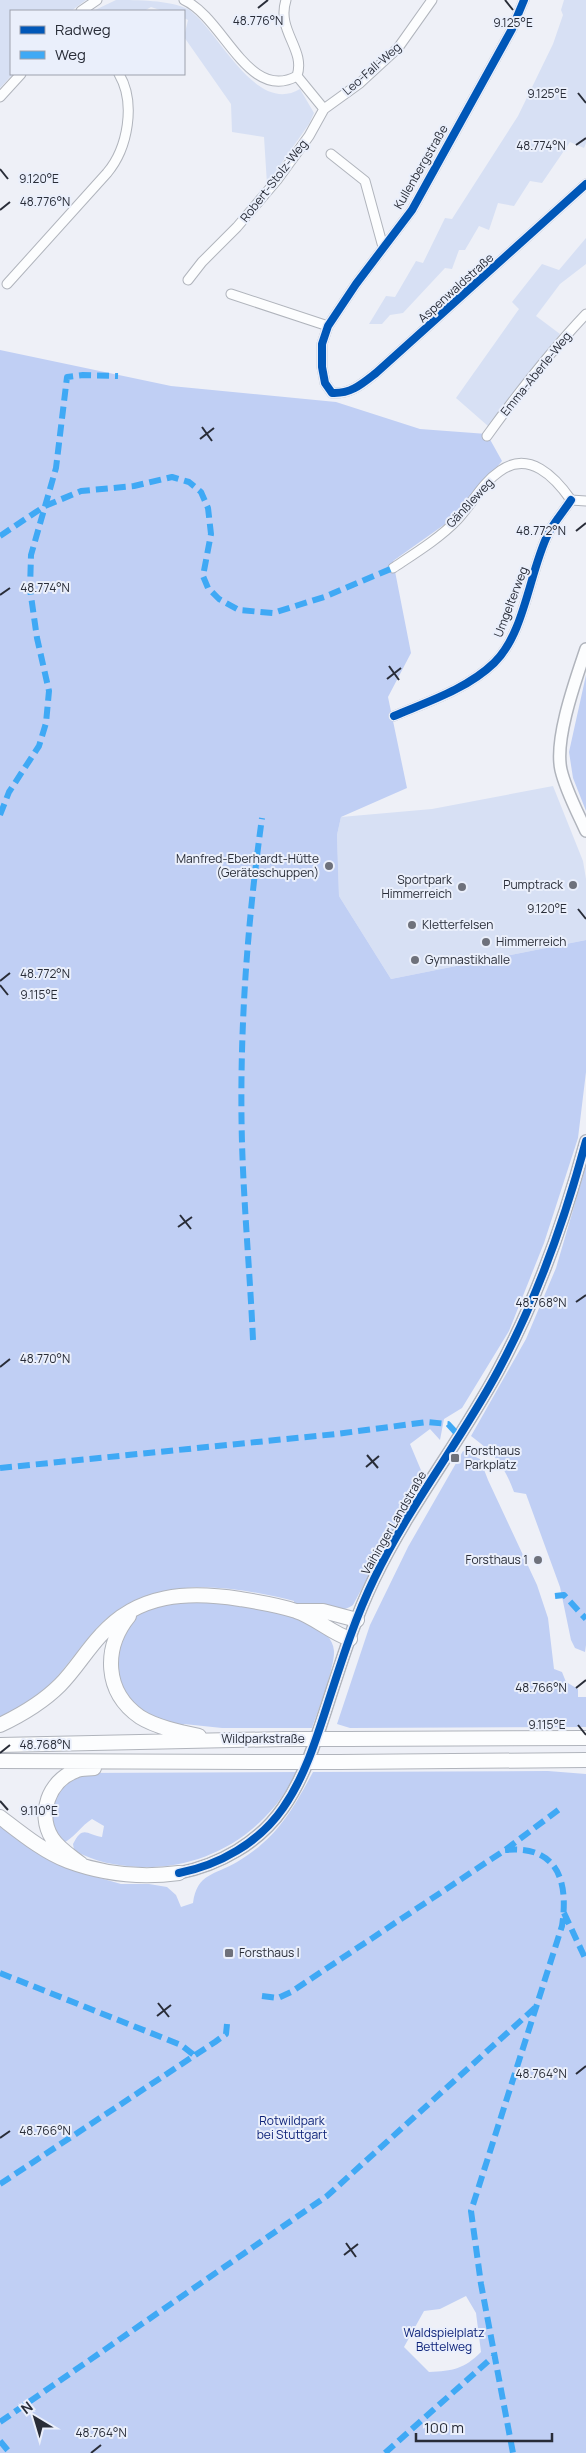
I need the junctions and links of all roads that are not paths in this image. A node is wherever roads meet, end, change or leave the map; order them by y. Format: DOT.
graph roads {
  1 [pos="97,0"];
  2 [pos="184,0"];
  3 [pos="432,0"];
  4 [pos="524,0"];
  5 [pos="284,1"];
  6 [pos="82,10"];
  7 [pos="19,75"];
  8 [pos="119,75"];
  9 [pos="297,76"];
  10 [pos="0,98"];
  11 [pos="324,109"];
  12 [pos="331,154"];
  13 [pos="586,184"];
  14 [pos="383,248"];
  15 [pos="188,280"];
  16 [pos="7,284"];
  17 [pos="231,294"];
  18 [pos="586,314"];
  19 [pos="328,326"];
  20 [pos="332,393"];
  21 [pos="487,436"];
  22 [pos="571,500"];
  23 [pos="586,501"];
  24 [pos="393,568"];
  25 [pos="586,649"];
  26 [pos="394,716"];
  27 [pos="586,831"];
  28 [pos="586,1141"];
  29 [pos="138,1606"];
  30 [pos="297,1611"];
  31 [pos="357,1620"];
  32 [pos="350,1639"];
  33 [pos="0,1725"];
  34 [pos="586,1738"];
  35 [pos="215,1740"];
  36 [pos="0,1744"];
  37 [pos="151,1760"];
  38 [pos="586,1760"];
  39 [pos="0,1761"];
  40 [pos="0,1817"];
  41 [pos="81,1864"];
  42 [pos="179,1873"];
  1 -- 6 [label="street"];
  2 -- 9 [label="street"];
  3 -- 11 [label="street, Leo-Fall-Weg"];
  4 -- 14 [label="street, Kullenbergstraße"];
  5 -- 9 [label="street"];
  7 -- 10 [label="street"];
  8 -- 16 [label="street"];
  9 -- 11 [label="street"];
  11 -- 15 [label="street, Robert-Stolz-Weg"];
  12 -- 14 [label="street, Kullenbergstraße"];
  13 -- 20 [label="street, Aspenwaldstraße"];
  14 -- 19 [label="street, Kullenbergstraße"];
  17 -- 19 [label="street"];
  18 -- 21 [label="street, Emma-Aberle-Weg"];
  19 -- 20 [label="street, Kullenbergstraße"];
  22 -- 23 [label="street"];
  22 -- 24 [label="street, Gänßleweg"];
  22 -- 26 [label="street, Umgelterweg"];
  25 -- 27 [label="street"];
  28 -- 31 [label="street, Vaihinger Landstraße"];
  29 -- 30 [label="highway"];
  29 -- 33 [label="highway"];
  29 -- 35 [label="highway"];
  30 -- 31 [label="highway"];
  30 -- 32 [label="highway"];
  31 -- 32 [label="street, Vaihinger Landstraße"];
  32 -- 42 [label="street, Vaihinger Landstraße"];
  34 -- 35 [label="highway, Wildparkstraße, bridge"];
  35 -- 36 [label="highway, Wildparkstraße"];
  37 -- 38 [label="highway, Wildparkstraße, bridge"];
  37 -- 39 [label="highway, Wildparkstraße"];
  37 -- 41 [label="highway"];
  40 -- 41 [label="highway"];
  41 -- 42 [label="highway"];
}
